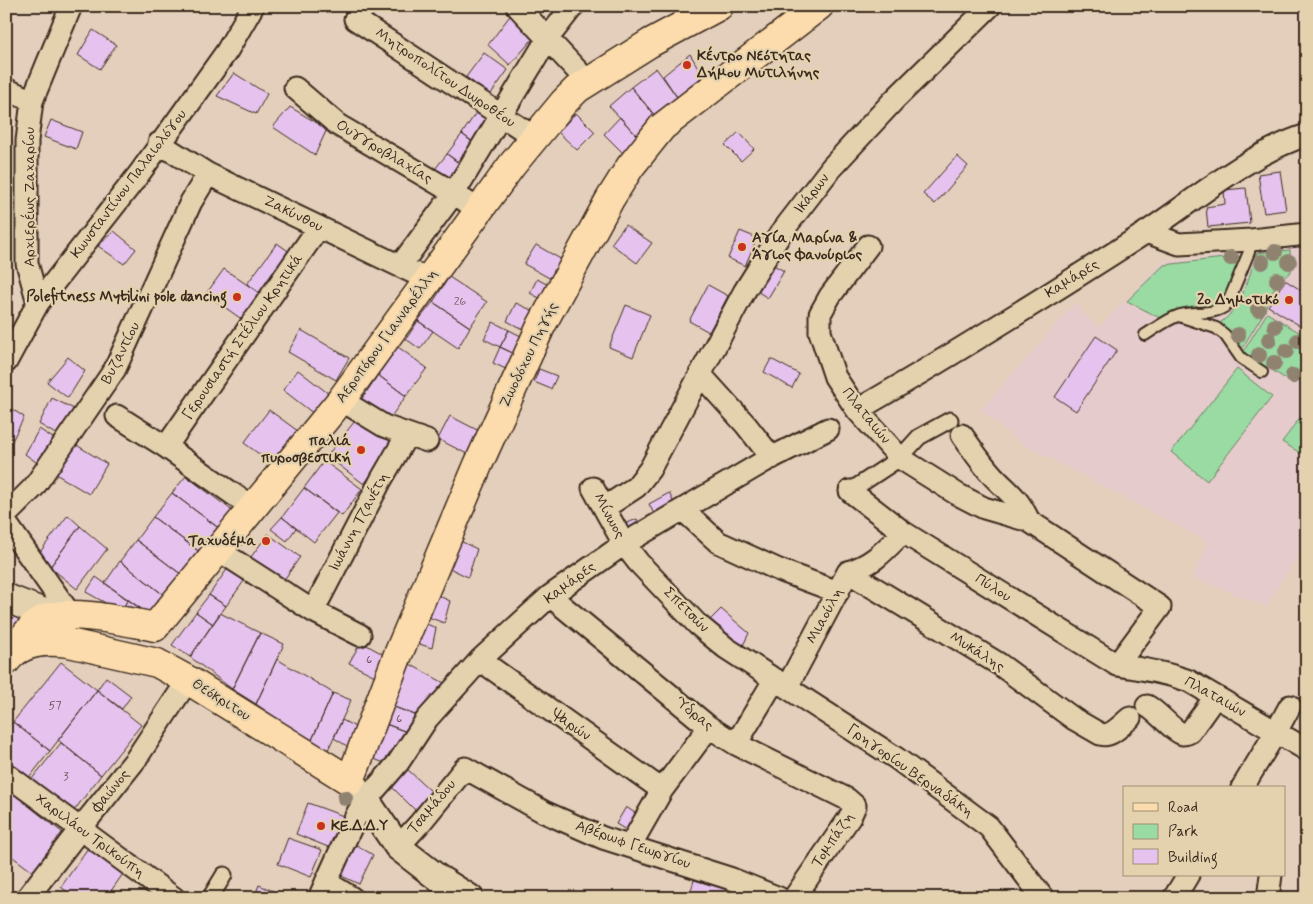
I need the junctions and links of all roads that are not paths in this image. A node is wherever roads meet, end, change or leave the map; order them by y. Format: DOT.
graph roads {
  1 [pos="71,6"];
  2 [pos="253,6"];
  3 [pos="517,6"];
  4 [pos="574,6"];
  5 [pos="719,6"];
  6 [pos="819,6"];
  7 [pos="990,6"];
  8 [pos="360,13"];
  9 [pos="548,38"];
  10 [pos="588,82"];
  11 [pos="295,88"];
  12 [pos="6,89"];
  13 [pos="32,101"];
  14 [pos="500,116"];
  15 [pos="1307,135"];
  16 [pos="534,137"];
  17 [pos="160,144"];
  18 [pos="208,174"];
  19 [pos="454,193"];
  20 [pos="478,210"];
  21 [pos="319,226"];
  22 [pos="1146,232"];
  23 [pos="1307,234"];
  24 [pos="1251,240"];
  25 [pos="868,246"];
  26 [pos="400,266"];
  27 [pos="429,280"];
  28 [pos="38,303"];
  29 [pos="1178,316"];
  30 [pos="1145,335"];
  31 [pos="6,362"];
  32 [pos="1262,372"];
  33 [pos="700,374"];
  34 [pos="341,400"];
  35 [pos="857,410"];
  36 [pos="117,416"];
  37 [pos="956,428"];
  38 [pos="828,429"];
  39 [pos="166,447"];
  40 [pos="772,458"];
  41 [pos="900,458"];
  42 [pos="593,488"];
  43 [pos="850,491"];
  44 [pos="253,508"];
  45 [pos="604,508"];
  46 [pos="683,510"];
  47 [pos="6,515"];
  48 [pos="1029,521"];
  49 [pos="6,522"];
  50 [pos="903,532"];
  51 [pos="624,544"];
  52 [pos="218,550"];
  53 [pos="848,572"];
  54 [pos="838,592"];
  55 [pos="550,596"];
  56 [pos="6,598"];
  57 [pos="313,611"];
  58 [pos="61,615"];
  59 [pos="115,620"];
  60 [pos="155,627"];
  61 [pos="360,635"];
  62 [pos="108,652"];
  63 [pos="8,659"];
  64 [pos="480,660"];
  65 [pos="157,663"];
  66 [pos="1117,665"];
  67 [pos="756,667"];
  68 [pos="188,680"];
  69 [pos="781,683"];
  70 [pos="1215,697"];
  71 [pos="1290,706"];
  72 [pos="708,727"];
  73 [pos="1276,732"];
  74 [pos="736,744"];
  75 [pos="1307,750"];
  76 [pos="465,768"];
  77 [pos="6,774"];
  78 [pos="1243,786"];
  79 [pos="358,790"];
  80 [pos="662,790"];
  81 [pos="855,806"];
  82 [pos="80,828"];
  83 [pos="630,846"];
  84 [pos="398,847"];
  85 [pos="224,875"];
  86 [pos="1187,876"];
  87 [pos="1272,876"];
  88 [pos="322,890"];
  89 [pos="27,898"];
  90 [pos="174,898"];
  91 [pos="210,898"];
  92 [pos="352,898"];
  93 [pos="470,898"];
  94 [pos="779,898"];
  95 [pos="794,898"];
  96 [pos="1043,898"];
  97 [pos="1174,898"];
  98 [pos="1268,898"];
  1 -- 13 [label="street, Αρχιερέως Ζαχαρίου"];
  2 -- 17 [label="street, Κωνσταντίνου Παλαιολόγου"];
  3 -- 9 [label="street"];
  4 -- 9 [label="street"];
  5 -- 10 [label="main road, Αεροπόρου Γιανναρέλλη"];
  6 -- 79 [label="main road, Ζωοδόχου Πηγής"];
  7 -- 33 [label="street, Ικάρων"];
  8 -- 14 [label="street, Μητροπολίτου Δωροθέου"];
  9 -- 10 [label="street"];
  9 -- 14 [label="street"];
  10 -- 16 [label="main road, Αεροπόρου Γιανναρέλλη"];
  11 -- 19 [label="street, Ουγγροβλαχίας"];
  12 -- 13 [label="street"];
  13 -- 28 [label="street, Αρχιερέως Ζαχαρίου"];
  14 -- 16 [label="street, Μητροπολίτου Δωροθέου"];
  14 -- 19 [label="street"];
  15 -- 22 [label="street, Καμάρες"];
  16 -- 20 [label="main road, Αεροπόρου Γιανναρέλλη"];
  17 -- 18 [label="street, Ζακύνθου"];
  17 -- 28 [label="street, Κωνσταντίνου Παλαιολόγου"];
  18 -- 21 [label="street, Ζακύνθου"];
  18 -- 47 [label="street, Βυζαντίου"];
  19 -- 20 [label="street, Ουγγροβλαχίας"];
  19 -- 26 [label="street"];
  20 -- 27 [label="main road, Αεροπόρου Γιανναρέλλη"];
  21 -- 26 [label="street, Ζακύνθου"];
  21 -- 39 [label="street, Γερουσιαστή Στέλιου Κρητικά"];
  22 -- 24 [label="street"];
  22 -- 35 [label="street, Καμάρες"];
  23 -- 24 [label="street"];
  24 -- 29 [label="lane"];
  25 -- 35 [label="street, Πλαταιών"];
  26 -- 27 [label="street, Ζακύνθου"];
  27 -- 34 [label="main road, Αεροπόρου Γιανναρέλλη"];
  28 -- 31 [label="street, Κωνσταντίνου Παλαιολόγου"];
  29 -- 30 [label="lane"];
  29 -- 32 [label="lane"];
  33 -- 40 [label="street"];
  33 -- 45 [label="street, Ικάρων"];
  34 -- 44 [label="main road, Αεροπόρου Γιανναρέλλη"];
  34 -- 57 [label="street, Ιωάννη Τζανέτη"];
  35 -- 41 [label="street, Πλαταιών"];
  36 -- 39 [label="street"];
  37 -- 41 [label="street"];
  37 -- 48 [label="street, Πλαταιών"];
  38 -- 40 [label="street, Καμάρες"];
  39 -- 44 [label="street"];
  40 -- 46 [label="street, Καμάρες"];
  41 -- 43 [label="street"];
  41 -- 48 [label="street, Πλαταιών"];
  42 -- 45 [label="street, Μίνωος"];
  43 -- 50 [label="street, Πύλου"];
  44 -- 52 [label="main road, Αεροπόρου Γιανναρέλλη"];
  45 -- 51 [label="street, Μίνωος"];
  46 -- 51 [label="street, Καμάρες"];
  46 -- 54 [label="street"];
  48 -- 66 [label="street, Πλαταιών"];
  49 -- 58 [label="street"];
  50 -- 53 [label="street, Μιαούλη"];
  50 -- 66 [label="street, Πύλου"];
  51 -- 55 [label="street, Καμάρες"];
  51 -- 67 [label="street, Σπετσών"];
  52 -- 57 [label="street"];
  52 -- 60 [label="main road, Αεροπόρου Γιανναρέλλη"];
  53 -- 54 [label="street, Μιαούλη"];
  53 -- 70 [label="street, Μυκάλης"];
  54 -- 69 [label="street, Μιαούλη"];
  55 -- 64 [label="street, Καμάρες"];
  55 -- 72 [label="street, Ύδρας"];
  56 -- 58 [label="main road"];
  57 -- 61 [label="street"];
  58 -- 59 [label="main road"];
  58 -- 63 [label="main road"];
  59 -- 60 [label="main road"];
  59 -- 62 [label="main road"];
  60 -- 65 [label="main road"];
  62 -- 63 [label="main road, Θεόκριτου"];
  62 -- 65 [label="main road, Θεόκριτου"];
  64 -- 79 [label="street, Καμάρες"];
  64 -- 80 [label="street, Ψαρών"];
  65 -- 68 [label="main road, Θεόκριτου"];
  66 -- 70 [label="street, Πλαταιών"];
  67 -- 69 [label="street, Γρηγορίου Βερναδάκη"];
  68 -- 79 [label="main road, Θεόκριτου"];
  68 -- 82 [label="street, Φαώνος"];
  69 -- 74 [label="street, Μιαούλη"];
  69 -- 96 [label="street, Γρηγορίου Βερναδάκη"];
  70 -- 73 [label="street, Πλαταιών"];
  71 -- 73 [label="street"];
  72 -- 74 [label="street, Ύδρας"];
  72 -- 80 [label="street"];
  73 -- 75 [label="street, Πλαταιών"];
  73 -- 78 [label="street"];
  74 -- 81 [label="street, Ύδρας"];
  76 -- 83 [label="street, Αβέρωφ Γεωργίου"];
  76 -- 84 [label="street, Τσαμάδου"];
  77 -- 82 [label="street, Χαριλάου Τρικούπη"];
  79 -- 84 [label="street, Θεόκριτου"];
  79 -- 88 [label="street, Καμάρες"];
  80 -- 83 [label="street"];
  81 -- 95 [label="street, Τομπάζη"];
  82 -- 89 [label="street, Φαώνος"];
  82 -- 90 [label="street, Χαριλάου Τρικούπη"];
  83 -- 94 [label="street, Αβέρωφ Γεωργίου"];
  84 -- 93 [label="street, Θεόκριτου"];
  85 -- 91 [label="street"];
  86 -- 97 [label="street"];
  87 -- 98 [label="street"];
  88 -- 92 [label="street"];
}
